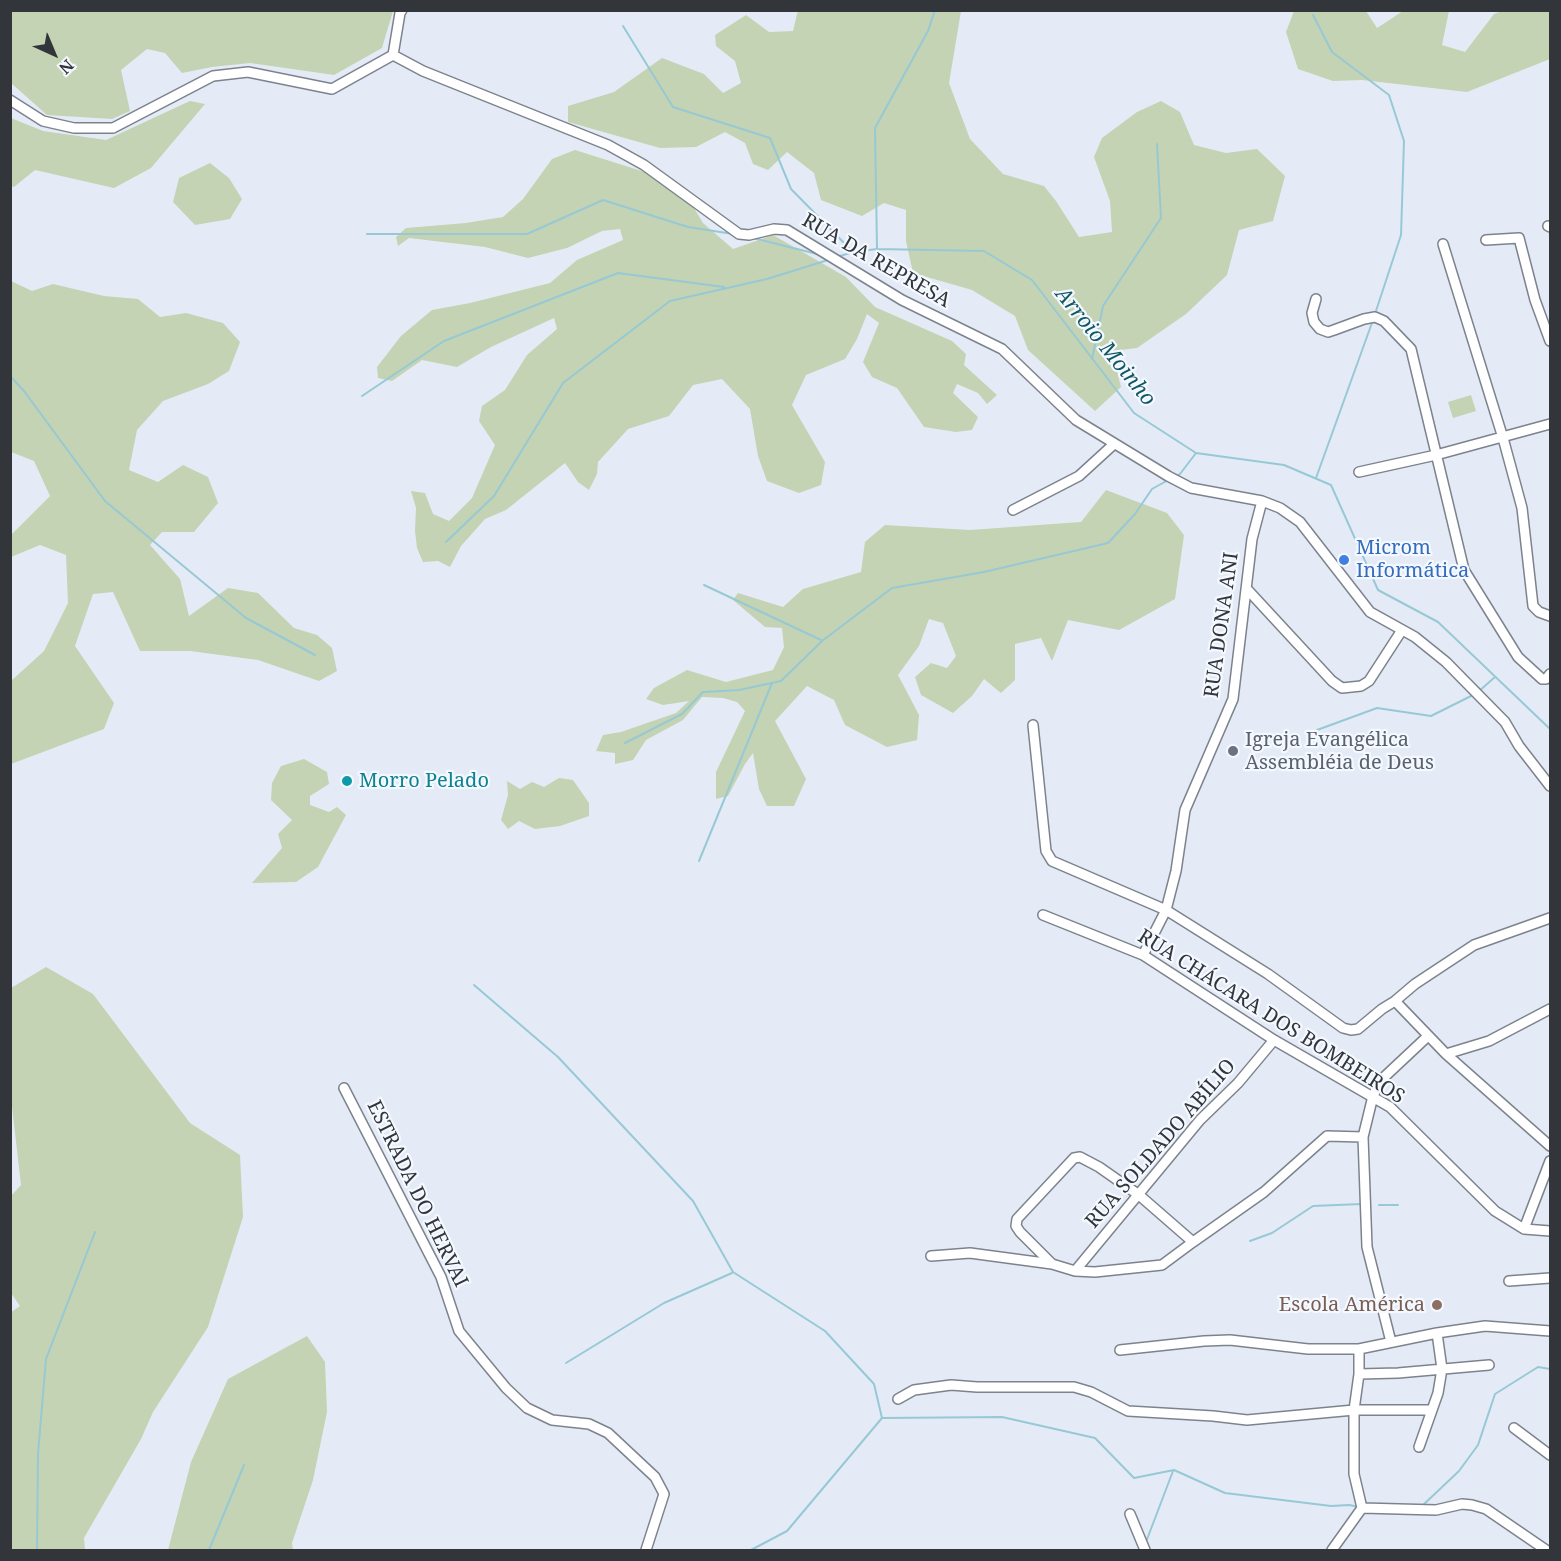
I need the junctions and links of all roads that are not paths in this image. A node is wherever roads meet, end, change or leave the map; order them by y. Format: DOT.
graph roads {
  1 [pos="402,10"];
  2 [pos="393,55"];
  3 [pos="10,100"];
  4 [pos="1486,240"];
  5 [pos="1443,244"];
  6 [pos="1316,299"];
  7 [pos="1551,340"];
  8 [pos="1551,424"];
  9 [pos="1503,438"];
  10 [pos="1114,444"];
  11 [pos="1436,455"];
  12 [pos="1359,472"];
  13 [pos="1262,501"];
  14 [pos="1013,510"];
  15 [pos="1246,588"];
  16 [pos="1551,616"];
  17 [pos="1402,630"];
  18 [pos="1550,675"];
  19 [pos="1033,725"];
  20 [pos="1551,786"];
  21 [pos="1166,910"];
  22 [pos="1043,915"];
  23 [pos="1551,918"];
  24 [pos="1143,955"];
  25 [pos="1395,1001"];
  26 [pos="1551,1009"];
  27 [pos="1428,1036"];
  28 [pos="1274,1040"];
  29 [pos="1446,1054"];
  30 [pos="344,1088"];
  31 [pos="1373,1096"];
  32 [pos="1363,1137"];
  33 [pos="1551,1146"];
  34 [pos="1551,1161"];
  35 [pos="1139,1196"];
  36 [pos="1524,1229"];
  37 [pos="1551,1231"];
  38 [pos="1193,1242"];
  39 [pos="931,1256"];
  40 [pos="1052,1264"];
  41 [pos="1075,1271"];
  42 [pos="1551,1278"];
  43 [pos="1509,1281"];
  44 [pos="1551,1331"];
  45 [pos="1437,1333"];
  46 [pos="1391,1342"];
  47 [pos="1359,1349"];
  48 [pos="1120,1350"];
  49 [pos="1489,1365"];
  50 [pos="1442,1369"];
  51 [pos="1359,1374"];
  52 [pos="898,1399"];
  53 [pos="1354,1410"];
  54 [pos="1432,1410"];
  55 [pos="1514,1428"];
  56 [pos="1419,1447"];
  57 [pos="1551,1455"];
  58 [pos="1362,1508"];
  59 [pos="1130,1514"];
  60 [pos="646,1551"];
  61 [pos="1145,1551"];
  62 [pos="1332,1551"];
  63 [pos="1546,1551"];
  1 -- 2 [label="street"];
  2 -- 3 [label="street"];
  2 -- 10 [label="street, RUA DA REPRESA"];
  4 -- 7 [label="street"];
  5 -- 9 [label="street"];
  6 -- 11 [label="street"];
  8 -- 9 [label="street"];
  9 -- 11 [label="street"];
  9 -- 16 [label="street"];
  10 -- 13 [label="street, RUA DA REPRESA"];
  10 -- 14 [label="street"];
  11 -- 12 [label="street"];
  11 -- 18 [label="street"];
  13 -- 15 [label="street, RUA DONA ANI"];
  13 -- 17 [label="street, RUA DA REPRESA"];
  15 -- 17 [label="street"];
  15 -- 21 [label="street, RUA DONA ANI"];
  17 -- 20 [label="street, RUA DA REPRESA"];
  19 -- 21 [label="street"];
  21 -- 24 [label="street, RUA DONA ANI"];
  21 -- 25 [label="street"];
  22 -- 24 [label="street, RUA CHÁCARA DOS BOMBEIROS"];
  23 -- 25 [label="street"];
  24 -- 28 [label="street, RUA CHÁCARA DOS BOMBEIROS"];
  25 -- 27 [label="street"];
  26 -- 29 [label="street"];
  27 -- 29 [label="street"];
  27 -- 31 [label="street"];
  28 -- 31 [label="street, RUA CHÁCARA DOS BOMBEIROS"];
  28 -- 35 [label="street, RUA SOLDADO ABÍLIO"];
  29 -- 33 [label="street"];
  30 -- 60 [label="street, ESTRADA DO HERVAI"];
  31 -- 32 [label="street"];
  31 -- 36 [label="street, RUA CHÁCARA DOS BOMBEIROS"];
  32 -- 38 [label="street"];
  32 -- 46 [label="street"];
  34 -- 36 [label="street"];
  35 -- 38 [label="street"];
  35 -- 40 [label="street"];
  35 -- 41 [label="street, RUA SOLDADO ABÍLIO"];
  36 -- 37 [label="street, RUA CHÁCARA DOS BOMBEIROS"];
  38 -- 41 [label="street"];
  39 -- 40 [label="street"];
  40 -- 41 [label="street"];
  42 -- 43 [label="street"];
  44 -- 45 [label="street"];
  45 -- 46 [label="street"];
  45 -- 50 [label="street"];
  46 -- 47 [label="street"];
  47 -- 48 [label="street"];
  47 -- 51 [label="street"];
  49 -- 50 [label="street"];
  50 -- 51 [label="street"];
  50 -- 54 [label="street"];
  51 -- 53 [label="street"];
  52 -- 53 [label="street"];
  53 -- 54 [label="street"];
  53 -- 58 [label="street"];
  54 -- 56 [label="street"];
  55 -- 57 [label="street"];
  58 -- 62 [label="street"];
  58 -- 63 [label="street"];
  59 -- 61 [label="street"];
}
